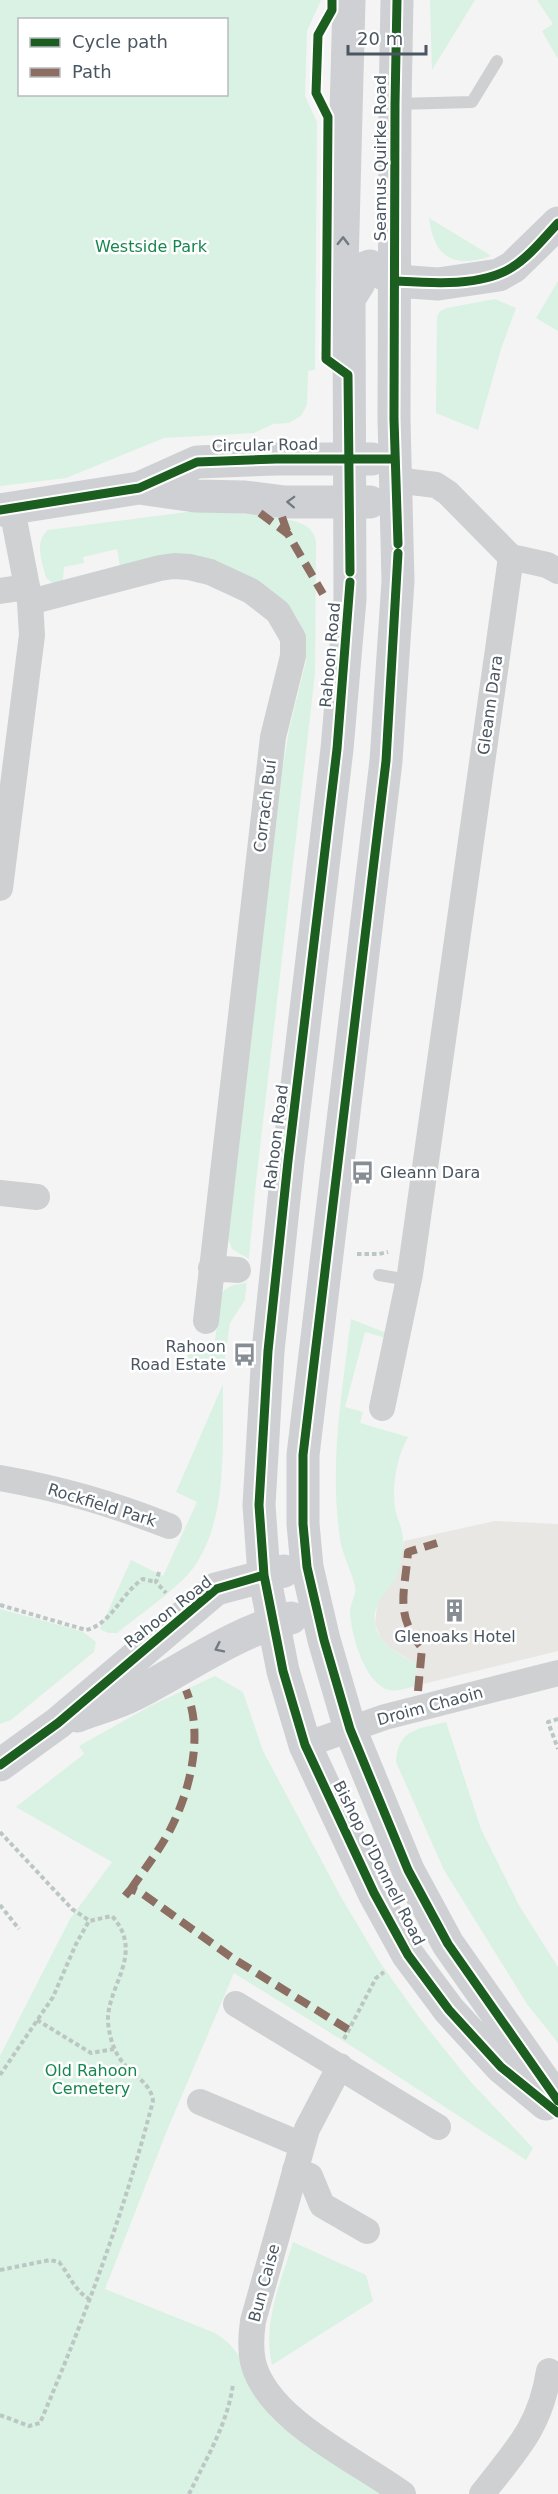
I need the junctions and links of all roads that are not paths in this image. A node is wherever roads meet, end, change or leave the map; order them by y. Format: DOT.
graph roads {
  1 [pos="349,0"];
  2 [pos="397,0"];
  3 [pos="497,61"];
  4 [pos="394,104"];
  5 [pos="558,223"];
  6 [pos="396,281"];
  7 [pos="349,299"];
  8 [pos="349,459"];
  9 [pos="395,481"];
  10 [pos="139,488"];
  11 [pos="349,502"];
  12 [pos="6,510"];
  13 [pos="511,557"];
  14 [pos="558,571"];
  15 [pos="0,591"];
  16 [pos="28,594"];
  17 [pos="2,846"];
  18 [pos="0,888"];
  19 [pos="0,1192"];
  20 [pos="37,1197"];
  21 [pos="211,1268"];
  22 [pos="238,1270"];
  23 [pos="379,1275"];
  24 [pos="409,1280"];
  25 [pos="206,1321"];
  26 [pos="382,1408"];
  27 [pos="0,1478"];
  28 [pos="169,1526"];
  29 [pos="308,1567"];
  30 [pos="264,1575"];
  31 [pos="317,1612"];
  32 [pos="272,1623"];
  33 [pos="558,1673"];
  34 [pos="58,1722"];
  35 [pos="350,1729"];
  36 [pos="305,1746"];
  37 [pos="0,1765"];
  38 [pos="236,2004"];
  39 [pos="340,2066"];
  40 [pos="558,2101"];
  41 [pos="200,2102"];
  42 [pos="558,2113"];
  43 [pos="438,2127"];
  44 [pos="302,2145"];
  45 [pos="293,2175"];
  46 [pos="367,2231"];
  47 [pos="549,2371"];
  48 [pos="403,2494"];
  49 [pos="483,2494"];
  7 -- 1 [label="main road, Seamus Quirke Road, one-way"];
  2 -- 4 [label="main road, Seamus Quirke Road"];
  3 -- 4 [label="lane"];
  4 -- 6 [label="main road, Seamus Quirke Road"];
  5 -- 6 [label="main road, Rahoon Road"];
  6 -- 7 [label="main road, Rahoon Road"];
  6 -- 9 [label="main road"];
  7 -- 8 [label="main road, Rahoon Road"];
  8 -- 9 [label="main road, Circular Road"];
  8 -- 10 [label="main road, Circular Road"];
  8 -- 11 [label="main road, Rahoon Road"];
  9 -- 11 [label="main road, Circular Road"];
  9 -- 13 [label="street"];
  9 -- 29 [label="main road"];
  11 -- 10 [label="main road, Circular Road, one-way"];
  10 -- 12 [label="main road, Circular Road"];
  11 -- 30 [label="main road, Rahoon Road"];
  12 -- 16 [label="street"];
  13 -- 14 [label="street"];
  13 -- 24 [label="street, Gleann Dara"];
  15 -- 16 [label="street, Corrach Buí"];
  16 -- 17 [label="street"];
  16 -- 21 [label="street, Corrach Buí"];
  17 -- 18 [label="street"];
  19 -- 20 [label="street"];
  21 -- 22 [label="street"];
  21 -- 25 [label="street, Corrach Buí"];
  23 -- 24 [label="lane"];
  24 -- 26 [label="street, Gleann Dara"];
  27 -- 28 [label="street, Rockfield Park"];
  29 -- 30 [label="main road, Rahoon Road"];
  29 -- 31 [label="main road, Bishop O'Donnell Road"];
  30 -- 32 [label="main road, Bishop O'Donnell Road"];
  30 -- 34 [label="main road, Rahoon Road"];
  31 -- 32 [label="main road, Rahoon Road"];
  31 -- 35 [label="main road, Bishop O'Donnell Road"];
  32 -- 34 [label="main road, Rahoon Road, one-way"];
  32 -- 36 [label="main road, Bishop O'Donnell Road"];
  33 -- 35 [label="street, Droim Chaoin"];
  34 -- 37 [label="main road, Rahoon Road"];
  35 -- 36 [label="street, Droim Chaoin"];
  35 -- 40 [label="main road, Bishop O'Donnell Road"];
  36 -- 42 [label="main road, Bishop O'Donnell Road"];
  38 -- 39 [label="street"];
  39 -- 43 [label="street"];
  39 -- 44 [label="street, Bun Caise"];
  41 -- 44 [label="street"];
  44 -- 45 [label="street, Bun Caise"];
  45 -- 46 [label="street"];
  45 -- 48 [label="street, Bun Caise"];
  47 -- 49 [label="street"];
}
